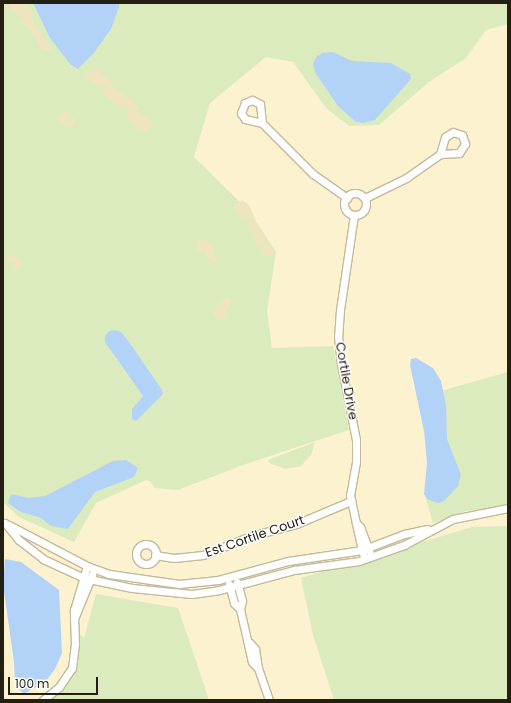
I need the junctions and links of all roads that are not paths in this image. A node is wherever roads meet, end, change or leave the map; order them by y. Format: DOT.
graph roads {
  1 [pos="262,123"];
  2 [pos="440,154"];
  3 [pos="346,198"];
  4 [pos="365,198"];
  5 [pos="354,215"];
  6 [pos="351,501"];
  7 [pos="508,508"];
  8 [pos="4,522"];
  9 [pos="433,528"];
  10 [pos="365,549"];
  11 [pos="155,555"];
  12 [pos="368,558"];
  13 [pos="87,566"];
  14 [pos="95,569"];
  15 [pos="236,576"];
  16 [pos="87,578"];
  17 [pos="227,578"];
  18 [pos="238,585"];
  19 [pos="230,587"];
  20 [pos="240,609"];
  21 [pos="43,700"];
  22 [pos="269,700"];
  1 -- 3 [label="street"];
  2 -- 4 [label="street"];
  3 -- 4 [label="street"];
  3 -- 5 [label="street"];
  4 -- 5 [label="street"];
  5 -- 6 [label="street, Cortile Drive"];
  6 -- 10 [label="street, Cortile Drive"];
  6 -- 11 [label="street, Est Cortile Court"];
  7 -- 9 [label="street"];
  8 -- 13 [label="street"];
  8 -- 16 [label="street"];
  9 -- 10 [label="street"];
  9 -- 12 [label="street"];
  10 -- 12 [label="street, Cortile Drive"];
  10 -- 15 [label="street"];
  12 -- 18 [label="street"];
  13 -- 14 [label="street"];
  13 -- 16 [label="street"];
  14 -- 16 [label="street"];
  14 -- 17 [label="street"];
  15 -- 17 [label="street"];
  15 -- 18 [label="street"];
  16 -- 19 [label="street"];
  16 -- 21 [label="street"];
  17 -- 19 [label="street"];
  18 -- 19 [label="street"];
  18 -- 20 [label="street"];
  19 -- 20 [label="street"];
  20 -- 22 [label="street"];
}
